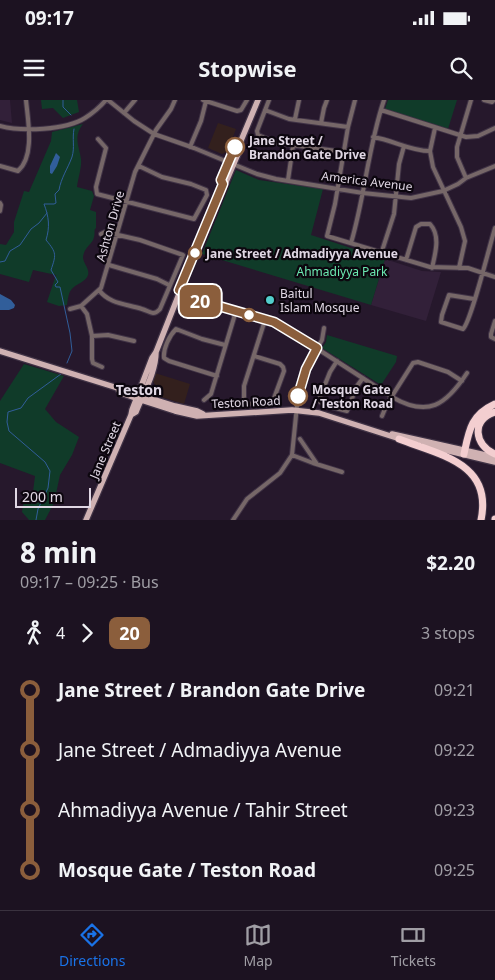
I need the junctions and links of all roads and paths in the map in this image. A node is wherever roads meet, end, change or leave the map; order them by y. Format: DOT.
graph roads {
  1 [pos="26,100"];
  2 [pos="107,100"];
  3 [pos="135,100"];
  4 [pos="175,100"];
  5 [pos="247,100"];
  6 [pos="258,100"];
  7 [pos="269,100"];
  8 [pos="299,100"];
  9 [pos="327,100"];
  10 [pos="356,100"];
  11 [pos="384,100"];
  12 [pos="471,100"];
  13 [pos="484,100"];
  14 [pos="494,100"];
  15 [pos="205,101"];
  16 [pos="266,110"];
  17 [pos="381,110"];
  18 [pos="124,113"];
  19 [pos="295,119"];
  20 [pos="321,123"];
  21 [pos="0,126"];
  22 [pos="348,127"];
  23 [pos="435,128"];
  24 [pos="28,129"];
  25 [pos="494,130"];
  26 [pos="154,134"];
  27 [pos="459,136"];
  28 [pos="373,137"];
  29 [pos="98,140"];
  30 [pos="293,146"];
  31 [pos="404,146"];
  32 [pos="190,147"];
  33 [pos="430,151"];
  34 [pos="344,152"];
  35 [pos="231,163"];
  36 [pos="0,166"];
  37 [pos="138,166"];
  38 [pos="495,166"];
  39 [pos="466,178"];
  40 [pos="288,180"];
  41 [pos="337,188"];
  42 [pos="444,191"];
  43 [pos="363,193"];
  44 [pos="396,196"];
  45 [pos="0,203"];
  46 [pos="127,203"];
  47 [pos="0,211"];
  48 [pos="495,228"];
  49 [pos="101,234"];
  50 [pos="118,235"];
  51 [pos="351,243"];
  52 [pos="382,254"];
  53 [pos="406,260"];
  54 [pos="109,265"];
  55 [pos="432,268"];
  56 [pos="459,268"];
  57 [pos="482,273"];
  58 [pos="495,277"];
  59 [pos="170,285"];
  60 [pos="99,290"];
  61 [pos="179,290"];
  62 [pos="474,299"];
  63 [pos="82,306"];
  64 [pos="70,309"];
  65 [pos="236,311"];
  66 [pos="265,320"];
  67 [pos="495,321"];
  68 [pos="324,328"];
  69 [pos="92,336"];
  70 [pos="493,338"];
  71 [pos="134,341"];
  72 [pos="225,345"];
  73 [pos="317,348"];
  74 [pos="0,351"];
  75 [pos="254,356"];
  76 [pos="337,361"];
  77 [pos="102,367"];
  78 [pos="467,373"];
  79 [pos="217,376"];
  80 [pos="363,378"];
  81 [pos="462,380"];
  82 [pos="139,397"];
  83 [pos="392,397"];
  84 [pos="204,400"];
  85 [pos="495,404"];
  86 [pos="297,410"];
  87 [pos="495,412"];
  88 [pos="382,416"];
  89 [pos="377,431"];
  90 [pos="300,439"];
  91 [pos="399,439"];
  92 [pos="464,452"];
  93 [pos="292,455"];
  94 [pos="495,455"];
  95 [pos="495,462"];
  96 [pos="317,465"];
  97 [pos="342,472"];
  98 [pos="86,520"];
  99 [pos="233,520"];
  100 [pos="481,520"];
  1 -- 24 [label="street"];
  2 -- 18 [label="street, America Avenue"];
  2 -- 24 [label="street"];
  3 -- 18 [label="street"];
  4 -- 26 [label="street, Ashton Drive"];
  5 -- 15 [label="street"];
  6 -- 35 [label="main road, Jane Street"];
  7 -- 16 [label="street"];
  8 -- 19 [label="street"];
  9 -- 20 [label="street"];
  10 -- 22 [label="street"];
  11 -- 17 [label="street"];
  12 -- 27 [label="street"];
  13 -- 14 [label="street"];
  15 -- 32 [label="street"];
  16 -- 19 [label="street"];
  16 -- 30 [label="street"];
  17 -- 23 [label="street"];
  17 -- 28 [label="street"];
  18 -- 26 [label="street, America Avenue"];
  19 -- 20 [label="street"];
  20 -- 22 [label="street"];
  21 -- 24 [label="street"];
  22 -- 34 [label="street"];
  23 -- 27 [label="street"];
  23 -- 33 [label="street"];
  24 -- 36 [label="street"];
  25 -- 27 [label="street"];
  26 -- 32 [label="street, America Avenue"];
  26 -- 37 [label="street, Ashton Drive"];
  27 -- 39 [label="street"];
  28 -- 31 [label="street"];
  28 -- 43 [label="street"];
  29 -- 46 [label="street"];
  30 -- 34 [label="street"];
  30 -- 40 [label="street"];
  31 -- 33 [label="street"];
  31 -- 44 [label="street"];
  32 -- 35 [label="street, America Avenue"];
  33 -- 42 [label="street"];
  34 -- 41 [label="street"];
  35 -- 40 [label="street, America Avenue"];
  35 -- 61 [label="main road, Jane Street"];
  37 -- 46 [label="street, Ashton Drive"];
  37 -- 46 [label="street"];
  38 -- 39 [label="street, America Avenue"];
  39 -- 42 [label="street, America Avenue"];
  40 -- 41 [label="street, America Avenue"];
  41 -- 43 [label="street, America Avenue"];
  41 -- 51 [label="street"];
  42 -- 44 [label="street, America Avenue"];
  42 -- 56 [label="street"];
  43 -- 44 [label="street, America Avenue"];
  43 -- 51 [label="street"];
  44 -- 52 [label="street"];
  45 -- 47 [label="street"];
  46 -- 50 [label="street, Ashton Drive"];
  48 -- 57 [label="street"];
  49 -- 50 [label="street"];
  50 -- 54 [label="street, Ashton Drive"];
  50 -- 59 [label="street"];
  51 -- 52 [label="street"];
  52 -- 53 [label="street"];
  53 -- 55 [label="street"];
  53 -- 55 [label="street"];
  54 -- 59 [label="street"];
  54 -- 60 [label="street, Ashton Drive"];
  55 -- 56 [label="street"];
  56 -- 57 [label="street"];
  57 -- 58 [label="street"];
  57 -- 62 [label="street"];
  59 -- 60 [label="street"];
  60 -- 63 [label="street, Ashton Drive"];
  61 -- 65 [label="street"];
  61 -- 82 [label="main road, Jane Street"];
  62 -- 62 [label="street"];
  63 -- 64 [label="street, Ashton Drive"];
  63 -- 69 [label="street"];
  65 -- 66 [label="street"];
  65 -- 72 [label="street"];
  66 -- 73 [label="street"];
  66 -- 75 [label="street"];
  67 -- 70 [label="street"];
  68 -- 73 [label="street"];
  69 -- 71 [label="street"];
  69 -- 77 [label="street"];
  72 -- 79 [label="street"];
  72 -- 79 [label="street"];
  73 -- 76 [label="street"];
  73 -- 86 [label="street"];
  74 -- 82 [label="main road, Teston Road"];
  75 -- 75 [label="street"];
  76 -- 80 [label="street"];
  76 -- 80 [label="street"];
  78 -- 81 [label="street"];
  79 -- 84 [label="street"];
  80 -- 83 [label="street"];
  81 -- 83 [label="street"];
  81 -- 83 [label="street"];
  82 -- 86 [label="main road, Teston Road"];
  82 -- 98 [label="main road, Jane Street"];
  83 -- 88 [label="street"];
  85 -- 92 [label="highway"];
  86 -- 89 [label="main road, Teston Road"];
  86 -- 93 [label="street"];
  87 -- 94 [label="highway"];
  89 -- 91 [label="main road, Teston Road"];
  89 -- 92 [label="main road, Teston Road"];
  90 -- 96 [label="street"];
  91 -- 92 [label="main road, Teston Road"];
  91 -- 100 [label="highway"];
  92 -- 94 [label="main road, Teston Road"];
  92 -- 95 [label="main road, Teston Road"];
  93 -- 96 [label="street"];
  93 -- 99 [label="street"];
  96 -- 97 [label="street"];
}
